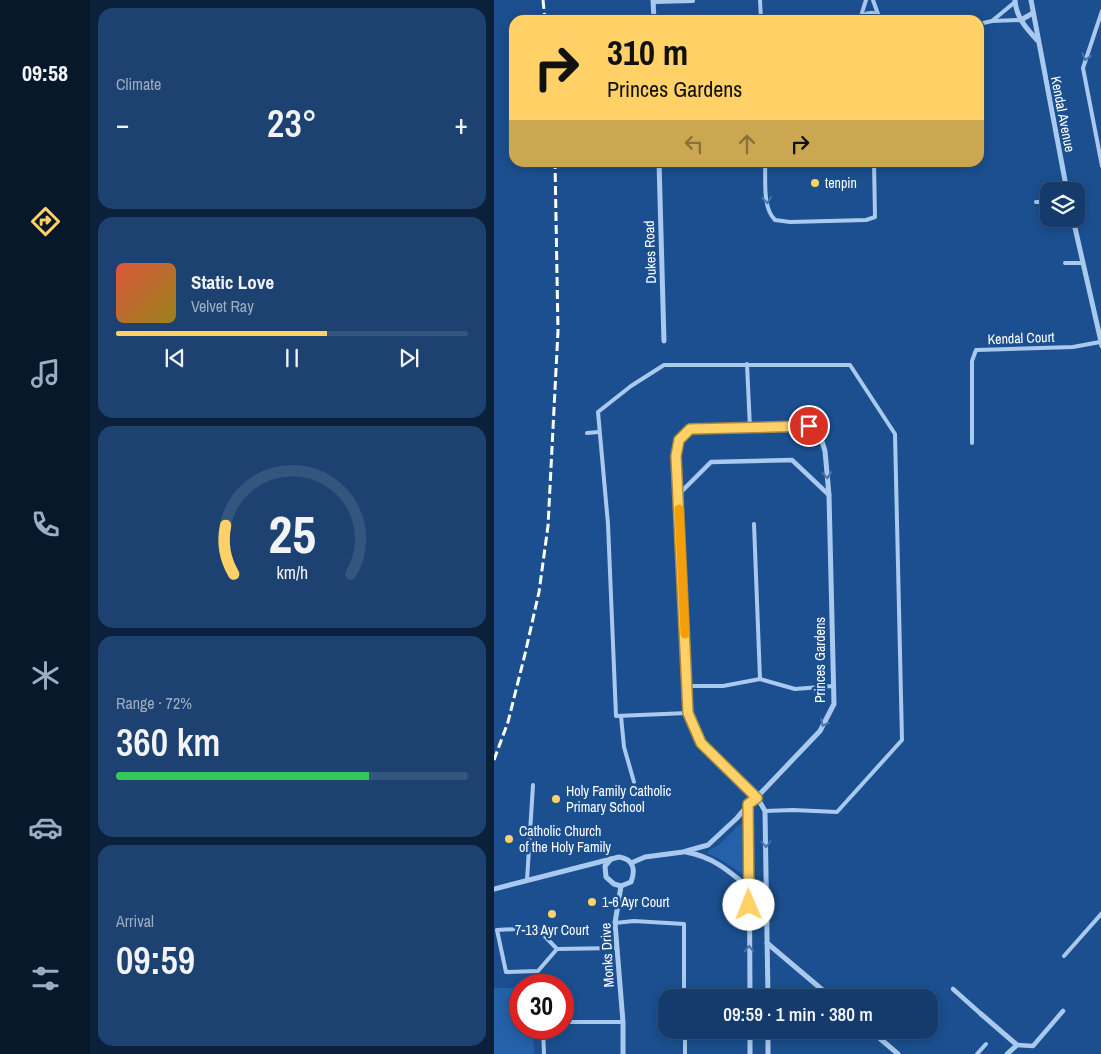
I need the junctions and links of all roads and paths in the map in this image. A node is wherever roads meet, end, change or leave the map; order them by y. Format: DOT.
graph roads {
  1 [pos="760,0"];
  2 [pos="866,0"];
  3 [pos="873,0"];
  4 [pos="1030,0"];
  5 [pos="653,1"];
  6 [pos="693,1"];
  7 [pos="1015,1"];
  8 [pos="1101,11"];
  9 [pos="1033,13"];
  10 [pos="878,14"];
  11 [pos="654,15"];
  12 [pos="760,15"];
  13 [pos="861,15"];
  14 [pos="863,15"];
  15 [pos="1021,20"];
  16 [pos="992,21"];
  17 [pos="984,23"];
  18 [pos="1038,40"];
  19 [pos="1101,166"];
  20 [pos="658,167"];
  21 [pos="765,167"];
  22 [pos="874,167"];
  23 [pos="1065,182"];
  24 [pos="1036,202"];
  25 [pos="1040,202"];
  26 [pos="1075,227"];
  27 [pos="1082,263"];
  28 [pos="1065,264"];
  29 [pos="664,342"];
  30 [pos="1101,344"];
  31 [pos="747,364"];
  32 [pos="750,428"];
  33 [pos="599,432"];
  34 [pos="587,433"];
  35 [pos="972,443"];
  36 [pos="829,494"];
  37 [pos="678,495"];
  38 [pos="754,524"];
  39 [pos="760,679"];
  40 [pos="687,686"];
  41 [pos="833,686"];
  42 [pos="688,713"];
  43 [pos="621,716"];
  44 [pos="634,782"];
  45 [pos="533,785"];
  46 [pos="757,798"];
  47 [pos="748,804"];
  48 [pos="765,811"];
  49 [pos="683,852"];
  50 [pos="611,858"];
  51 [pos="631,863"];
  52 [pos="527,880"];
  53 [pos="622,886"];
  54 [pos="748,887"];
  55 [pos="494,889"];
  56 [pos="1101,913"];
  57 [pos="615,923"];
  58 [pos="749,923"];
  59 [pos="767,924"];
  60 [pos="767,942"];
  61 [pos="616,948"];
  62 [pos="557,949"];
  63 [pos="1064,956"];
  64 [pos="684,989"];
  65 [pos="750,989"];
  66 [pos="768,989"];
  67 [pos="822,989"];
  68 [pos="952,989"];
  69 [pos="1063,1011"];
  70 [pos="981,1014"];
  71 [pos="574,1022"];
  72 [pos="623,1022"];
  73 [pos="543,1039"];
  74 [pos="685,1039"];
  75 [pos="750,1039"];
  76 [pos="768,1039"];
  77 [pos="880,1039"];
  78 [pos="986,1044"];
  79 [pos="1018,1045"];
  80 [pos="544,1054"];
  81 [pos="623,1054"];
  82 [pos="685,1054"];
  83 [pos="750,1054"];
  84 [pos="768,1054"];
  85 [pos="898,1054"];
  86 [pos="977,1054"];
  87 [pos="1007,1054"];
  1 -- 12 [label="lane"];
  2 -- 13 [label="lane"];
  3 -- 10 [label="lane"];
  4 -- 9 [label="street, Kendal Avenue"];
  5 -- 6 [label="lane"];
  5 -- 11 [label="street"];
  7 -- 15 [label="street, Kendal Avenue"];
  7 -- 16 [label="lane"];
  8 -- 19 [label="lane, one-way"];
  9 -- 15 [label="street"];
  9 -- 18 [label="street, Kendal Avenue"];
  10 -- 14 [label="lane"];
  15 -- 16 [label="lane"];
  15 -- 18 [label="street, Kendal Avenue"];
  16 -- 17 [label="lane"];
  18 -- 23 [label="street, Kendal Avenue"];
  20 -- 29 [label="street, Dukes Road"];
  21 -- 22 [label="lane, one-way"];
  24 -- 25 [label="lane"];
  26 -- 27 [label="street"];
  27 -- 28 [label="lane"];
  27 -- 30 [label="street"];
  30 -- 35 [label="lane, Kendal Court"];
  31 -- 32 [label="lane"];
  31 -- 33 [label="lane"];
  31 -- 48 [label="lane"];
  32 -- 36 [label="street, Princes Gardens, one-way"];
  32 -- 37 [label="street, Princes Gardens"];
  33 -- 34 [label="lane"];
  33 -- 43 [label="lane"];
  36 -- 37 [label="street"];
  36 -- 41 [label="street, Princes Gardens"];
  37 -- 40 [label="street, Princes Gardens"];
  38 -- 39 [label="lane"];
  39 -- 40 [label="lane"];
  39 -- 41 [label="lane"];
  40 -- 42 [label="street, Princes Gardens"];
  41 -- 46 [label="street, Princes Gardens, one-way"];
  42 -- 43 [label="lane"];
  42 -- 46 [label="street, Princes Gardens"];
  43 -- 44 [label="lane"];
  45 -- 52 [label="lane"];
  46 -- 47 [label="street, Princes Gardens"];
  46 -- 48 [label="street, Princes Gardens"];
  47 -- 49 [label="street, Princes Gardens"];
  47 -- 54 [label="street"];
  48 -- 59 [label="street, one-way"];
  49 -- 51 [label="street"];
  49 -- 54 [label="street"];
  50 -- 51 [label="street"];
  50 -- 52 [label="street"];
  50 -- 53 [label="street"];
  51 -- 53 [label="street"];
  52 -- 55 [label="street"];
  53 -- 57 [label="street, Monks Drive"];
  54 -- 58 [label="street"];
  56 -- 63 [label="lane"];
  57 -- 61 [label="street, Monks Drive"];
  57 -- 64 [label="lane"];
  58 -- 59 [label="street"];
  65 -- 58 [label="street, one-way"];
  59 -- 60 [label="street"];
  60 -- 66 [label="street"];
  60 -- 67 [label="street"];
  61 -- 62 [label="lane"];
  61 -- 72 [label="street, Monks Drive"];
  62 -- 62 [label="lane"];
  68 -- 70 [label="street"];
  69 -- 79 [label="street"];
  70 -- 79 [label="street"];
  71 -- 72 [label="lane"];
  72 -- 81 [label="street, Monks Drive"];
  73 -- 80 [label="lane"];
  74 -- 82 [label="lane"];
  75 -- 83 [label="street"];
  76 -- 84 [label="street"];
  77 -- 85 [label="street"];
  78 -- 86 [label="lane"];
  79 -- 87 [label="street"];
}
